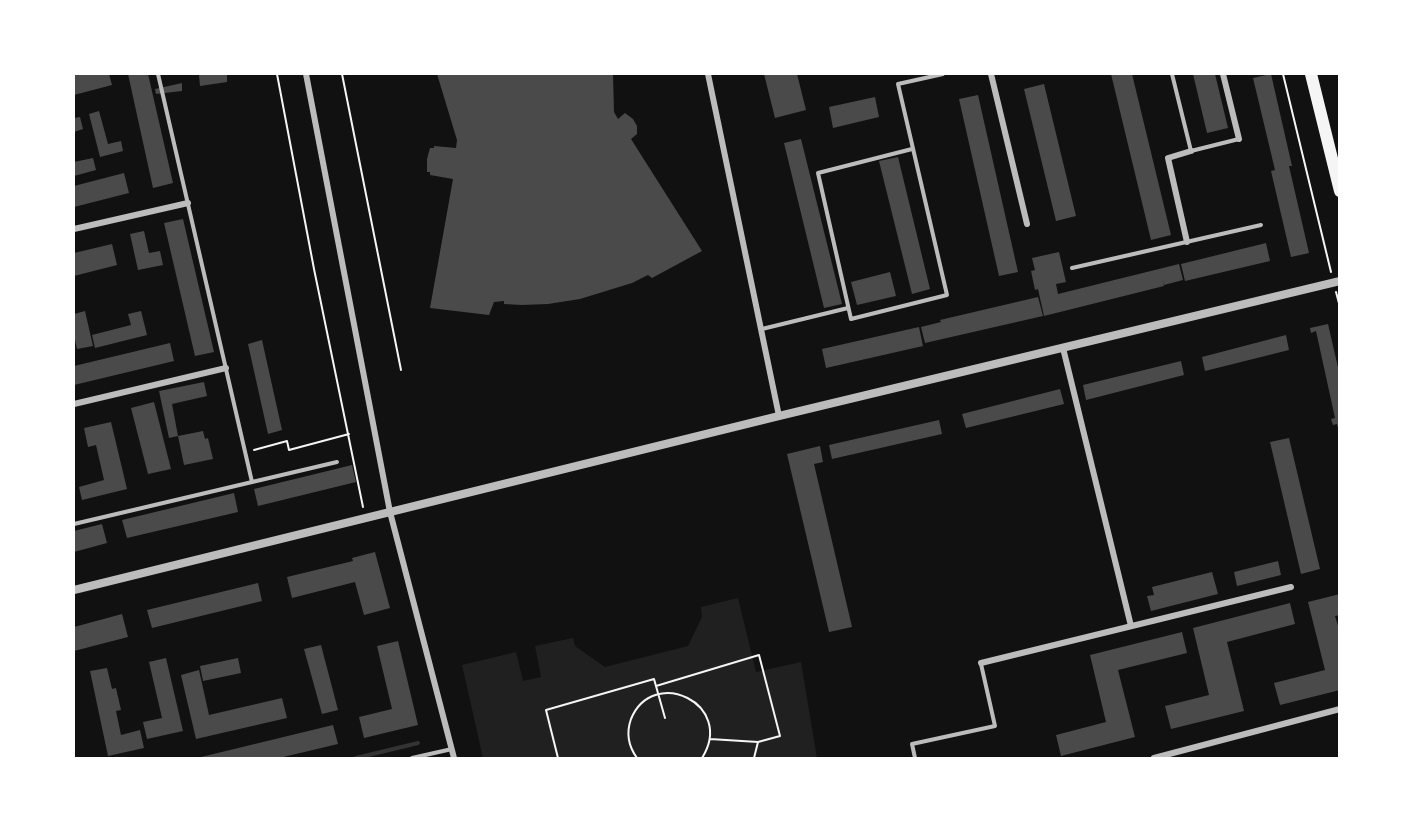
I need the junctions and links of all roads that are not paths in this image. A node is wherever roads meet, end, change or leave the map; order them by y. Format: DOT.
graph roads {
  1 [pos="158,74"];
  2 [pos="306,74"];
  3 [pos="708,74"];
  4 [pos="943,74"];
  5 [pos="991,74"];
  6 [pos="1172,74"];
  7 [pos="1223,74"];
  8 [pos="1311,74"];
  9 [pos="1239,139"];
  10 [pos="912,149"];
  11 [pos="1191,151"];
  12 [pos="1340,191"];
  13 [pos="188,203"];
  14 [pos="1027,224"];
  15 [pos="1261,225"];
  16 [pos="74,229"];
  17 [pos="1187,242"];
  18 [pos="1072,268"];
  19 [pos="1337,282"];
  20 [pos="849,308"];
  21 [pos="762,329"];
  22 [pos="1064,348"];
  23 [pos="226,368"];
  24 [pos="74,404"];
  25 [pos="779,416"];
  26 [pos="337,462"];
  27 [pos="252,482"];
  28 [pos="390,512"];
  29 [pos="74,524"];
  30 [pos="1291,587"];
  31 [pos="74,590"];
  32 [pos="1131,626"];
  33 [pos="981,663"];
  34 [pos="1340,709"];
  35 [pos="452,749"];
  36 [pos="412,759"];
  37 [pos="454,759"];
  38 [pos="915,759"];
  39 [pos="1154,759"];
  1 -- 13 [label="lane"];
  2 -- 28 [label="street"];
  3 -- 21 [label="street"];
  4 -- 10 [label="lane"];
  5 -- 14 [label="street"];
  6 -- 11 [label="lane"];
  7 -- 9 [label="street"];
  8 -- 12 [label="highway"];
  9 -- 11 [label="lane"];
  10 -- 20 [label="lane"];
  10 -- 20 [label="lane"];
  11 -- 17 [label="street"];
  13 -- 16 [label="street"];
  13 -- 23 [label="lane"];
  15 -- 17 [label="lane"];
  17 -- 18 [label="lane"];
  19 -- 22 [label="street"];
  20 -- 21 [label="lane"];
  21 -- 25 [label="street"];
  22 -- 25 [label="street"];
  22 -- 32 [label="street"];
  23 -- 24 [label="street"];
  23 -- 27 [label="lane"];
  25 -- 28 [label="street"];
  26 -- 27 [label="lane"];
  27 -- 29 [label="lane"];
  28 -- 31 [label="street"];
  28 -- 35 [label="street"];
  30 -- 32 [label="street"];
  32 -- 33 [label="street"];
  33 -- 38 [label="lane"];
  34 -- 39 [label="street"];
  35 -- 36 [label="lane"];
  35 -- 37 [label="street"];
}
